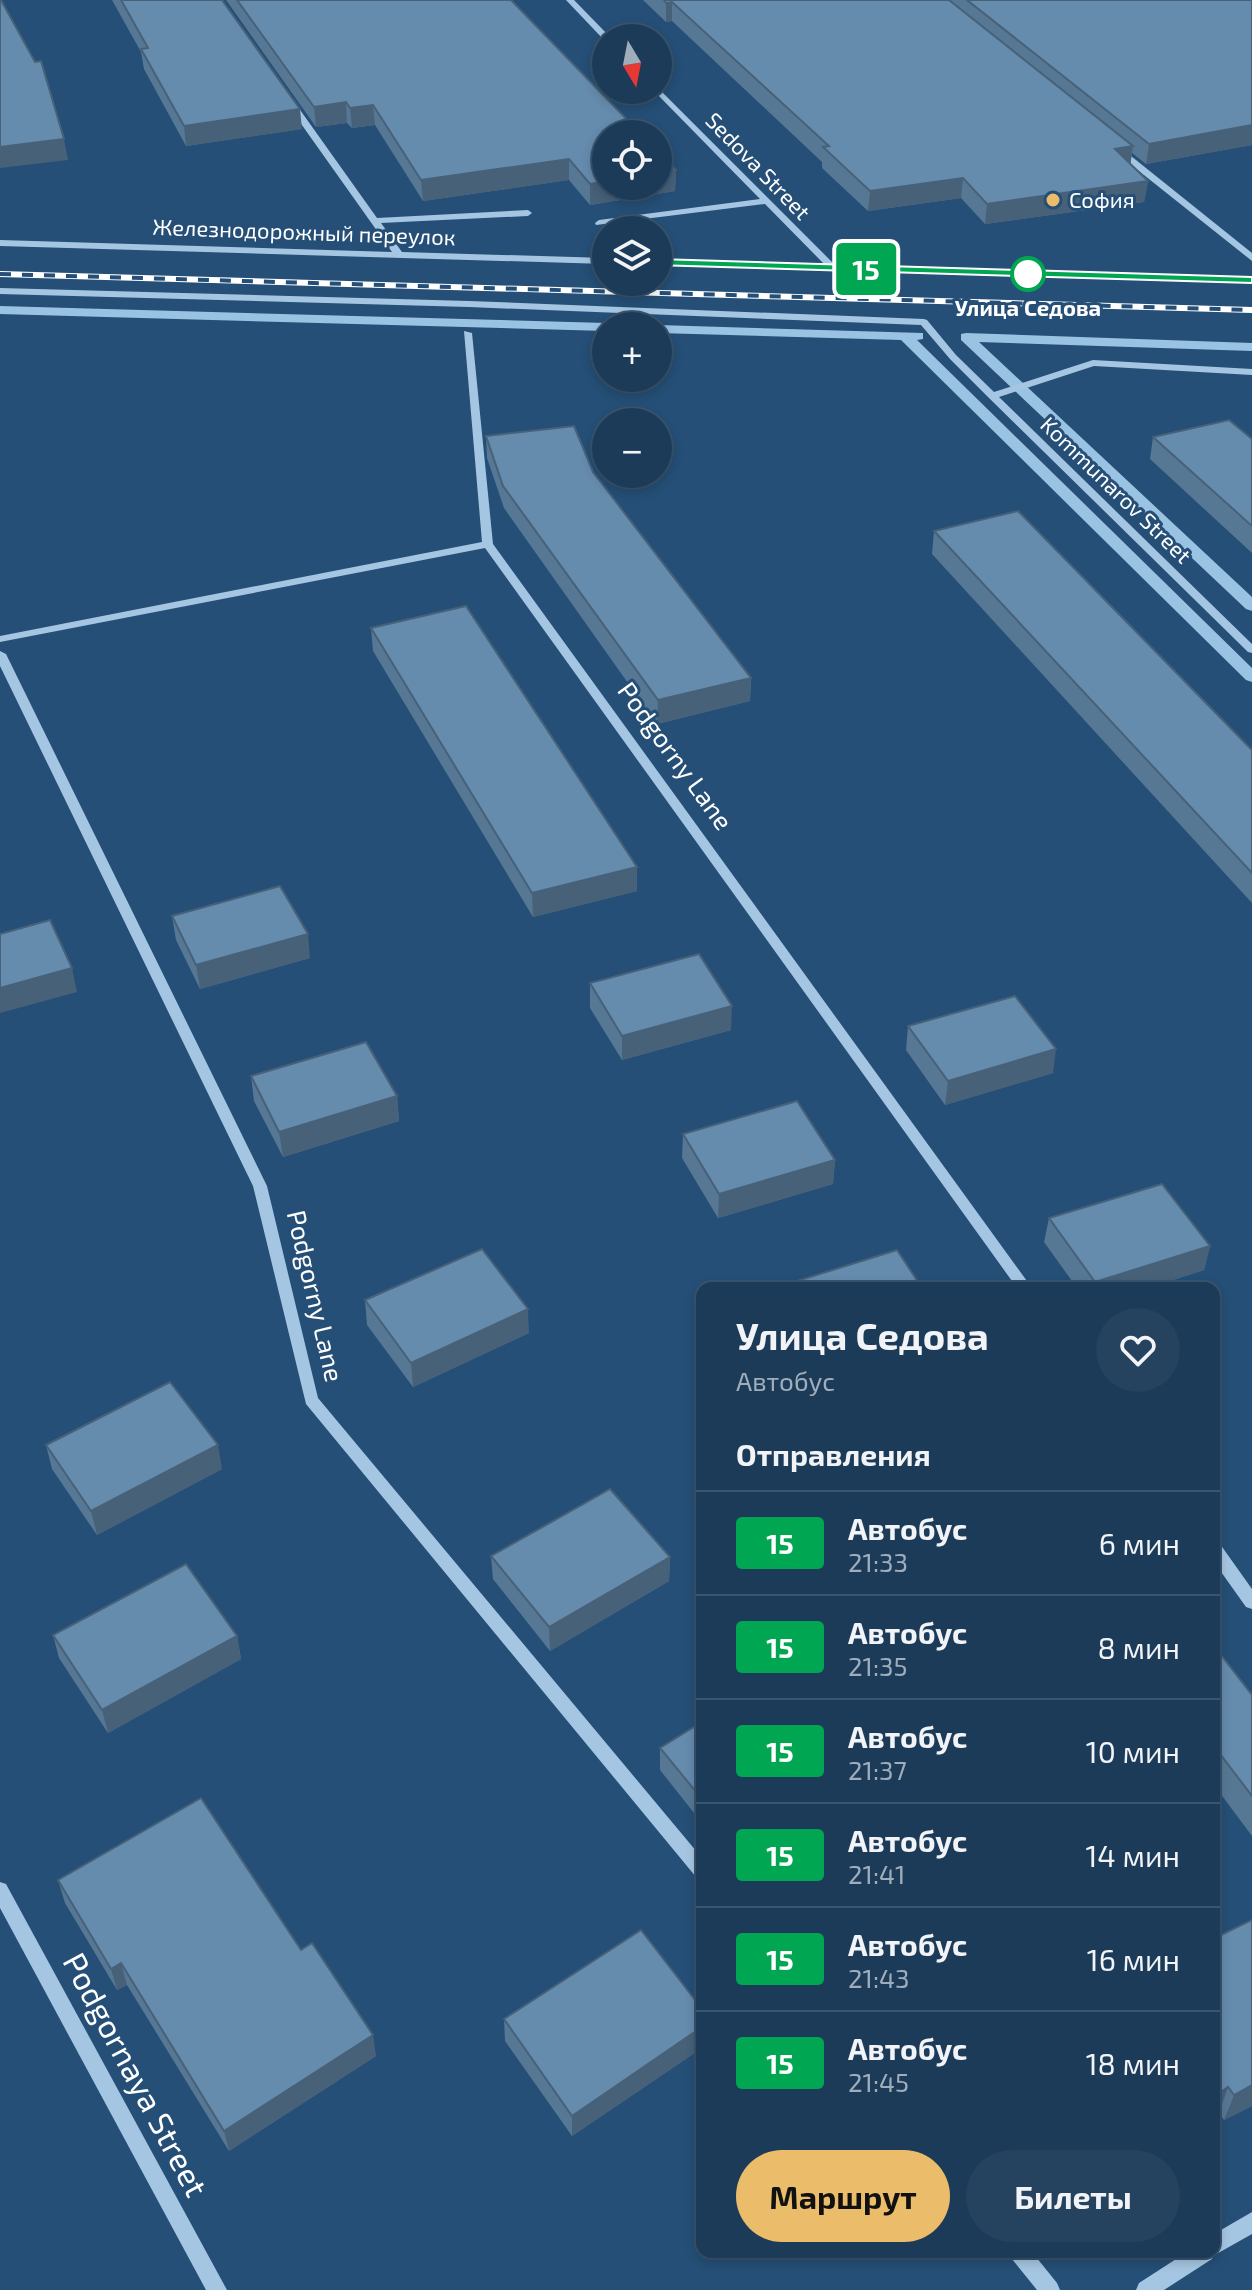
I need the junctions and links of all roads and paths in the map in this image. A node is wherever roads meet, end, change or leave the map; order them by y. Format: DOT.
graph roads {
  1 [pos="570,0"];
  2 [pos="593,24"];
  3 [pos="282,91"];
  4 [pos="672,104"];
  5 [pos="1113,145"];
  6 [pos="767,201"];
  7 [pos="528,213"];
  8 [pos="652,216"];
  9 [pos="375,221"];
  10 [pos="1252,240"];
  11 [pos="1233,242"];
  12 [pos="0,243"];
  13 [pos="399,255"];
  14 [pos="1252,258"];
  15 [pos="592,261"];
  16 [pos="672,262"];
  17 [pos="832,267"];
  18 [pos="1252,280"];
  19 [pos="0,291"];
  20 [pos="467,333"];
  21 [pos="1252,372"];
  22 [pos="992,396"];
  23 [pos="488,544"];
  24 [pos="0,639"];
  25 [pos="1252,650"];
  26 [pos="0,654"];
  27 [pos="1021,1282"];
  28 [pos="1220,1557"];
  29 [pos="1252,1602"];
  30 [pos="696,1864"];
  31 [pos="0,1890"];
  32 [pos="1252,2222"];
  33 [pos="1220,2242"];
  34 [pos="1024,2258"];
  35 [pos="1196,2258"];
  36 [pos="217,2290"];
  37 [pos="1050,2290"];
  38 [pos="1146,2290"];
  1 -- 2 [label="street"];
  3 -- 9 [label="street"];
  4 -- 6 [label="street, Sedova Street"];
  5 -- 11 [label="street"];
  6 -- 8 [label="street"];
  6 -- 17 [label="street, Sedova Street"];
  7 -- 9 [label="street"];
  9 -- 13 [label="street"];
  10 -- 11 [label="street"];
  11 -- 14 [label="street"];
  12 -- 13 [label="street, Железнодорожный переулок"];
  13 -- 15 [label="street, Железнодорожный переулок"];
  16 -- 17 [label="street"];
  17 -- 18 [label="street"];
  19 -- 22 [label="street, Kommunarov Street"];
  20 -- 23 [label="street"];
  21 -- 22 [label="street"];
  22 -- 25 [label="street, Kommunarov Street"];
  23 -- 24 [label="street"];
  23 -- 27 [label="street, Podgorny Lane"];
  26 -- 30 [label="street, Podgorny Lane"];
  28 -- 29 [label="street"];
  31 -- 36 [label="street, Podgornaya Street"];
  32 -- 33 [label="street"];
  34 -- 37 [label="street"];
  35 -- 38 [label="street"];
}
